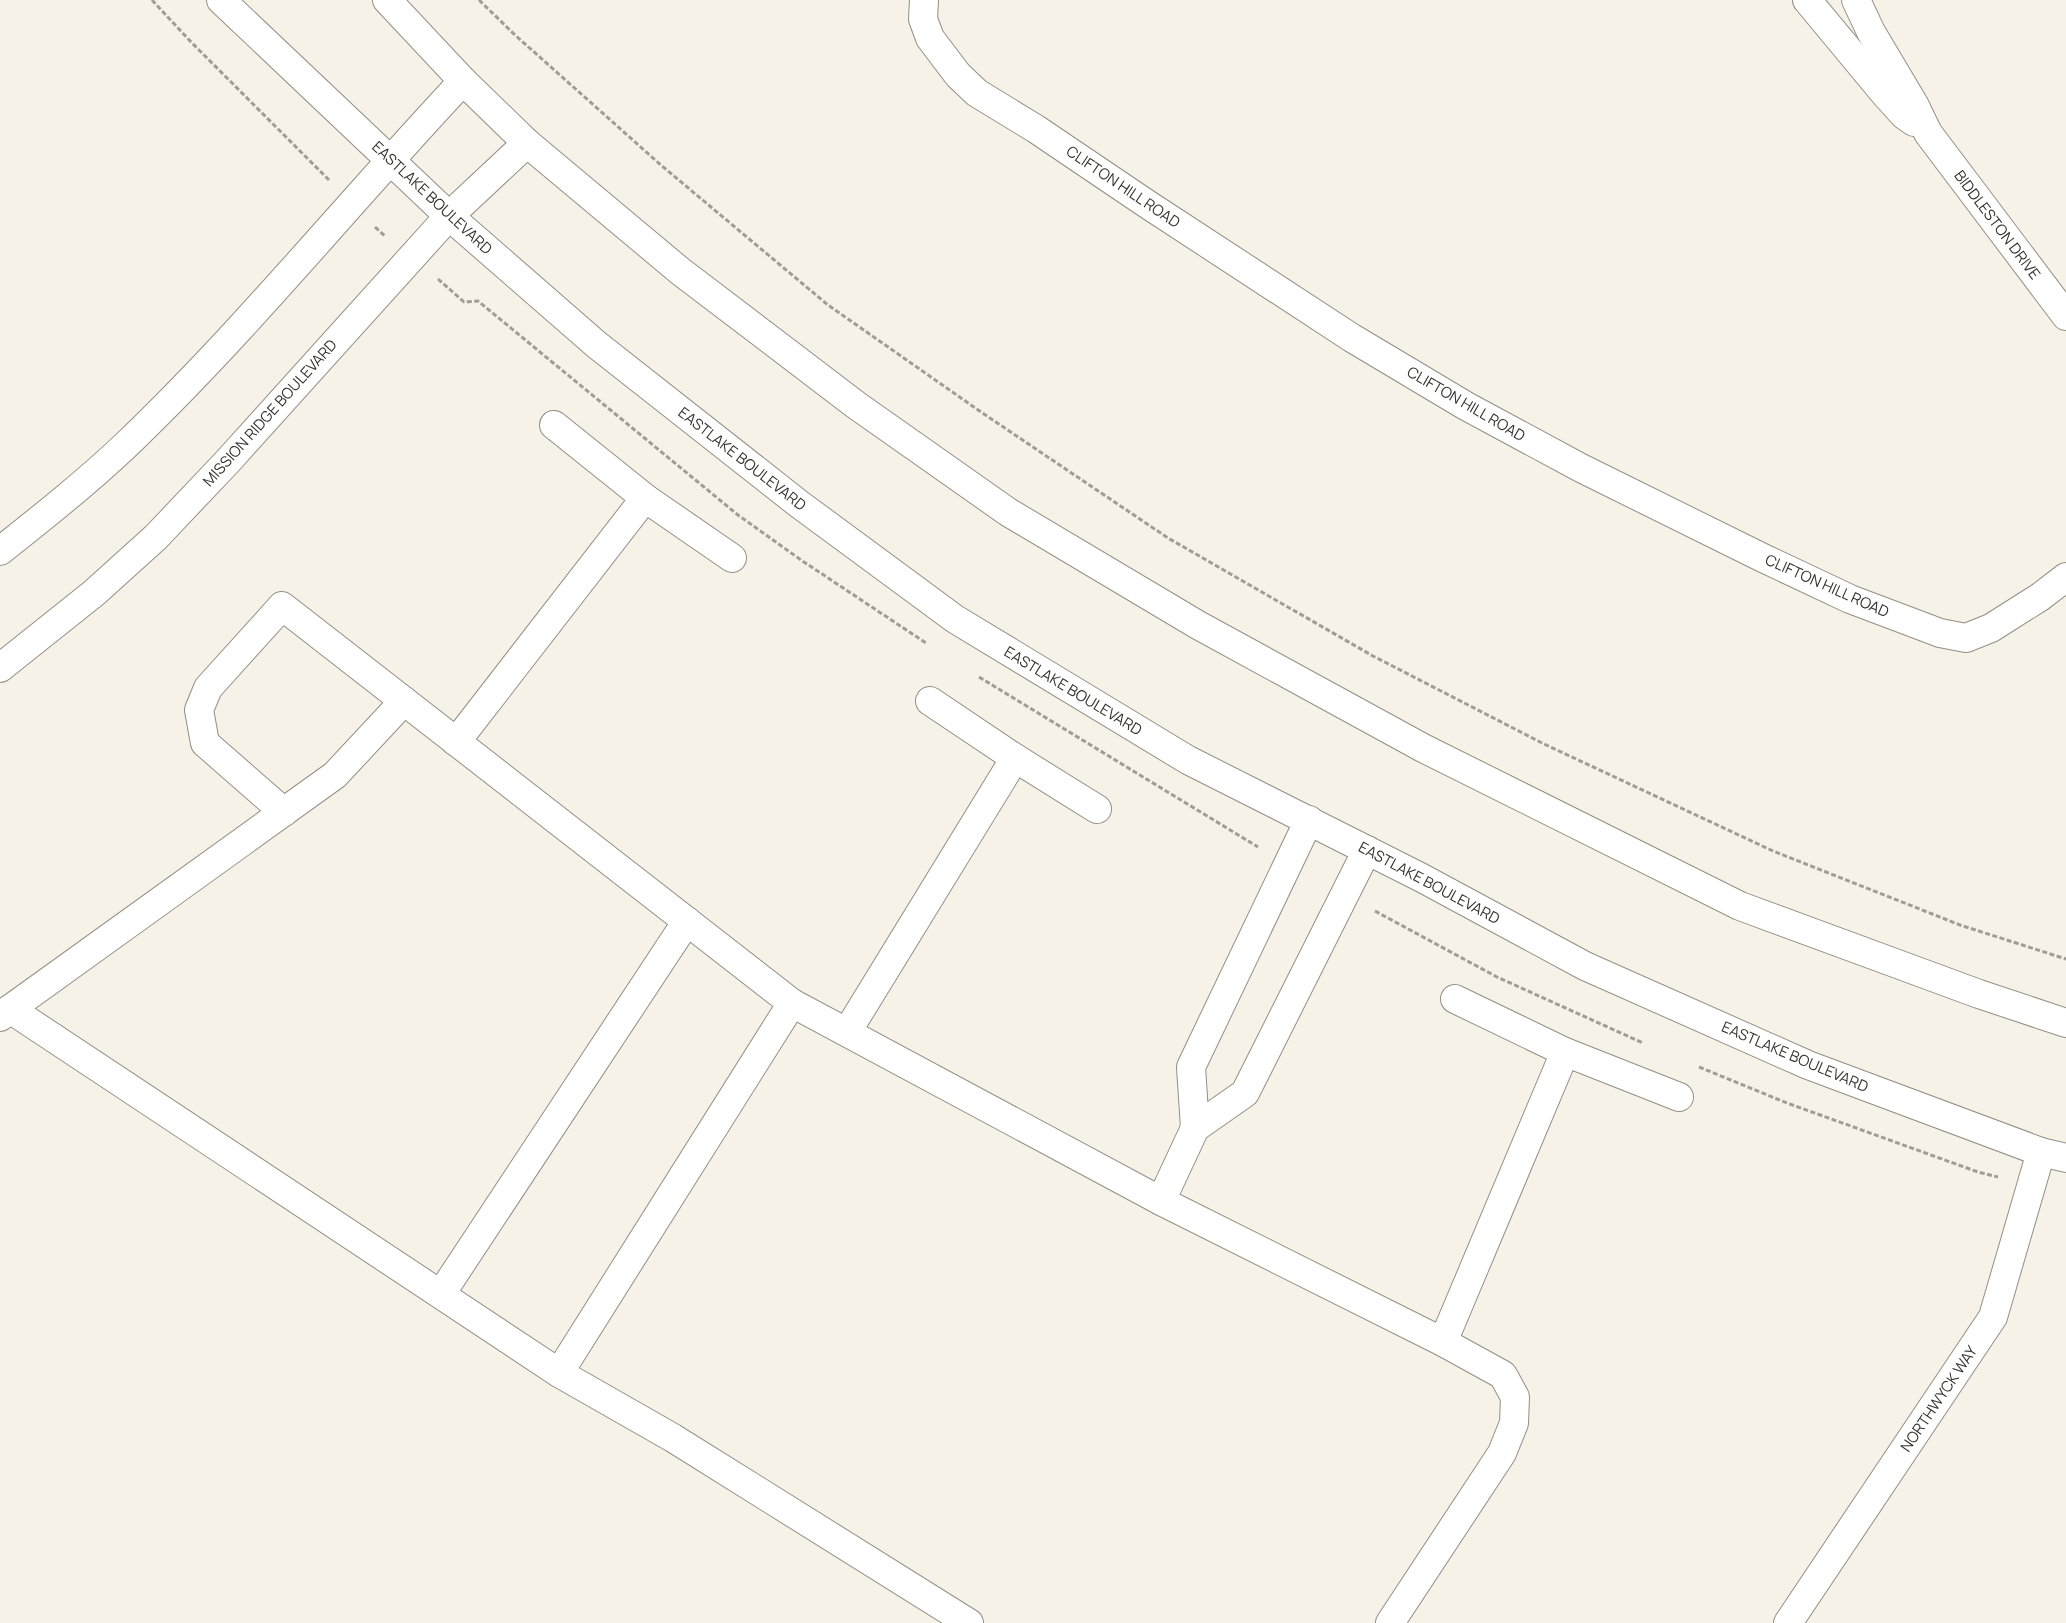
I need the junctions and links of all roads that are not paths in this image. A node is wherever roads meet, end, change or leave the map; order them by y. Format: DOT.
graph roads {
  1 [pos="221,0"];
  2 [pos="387,0"];
  3 [pos="1807,0"];
  4 [pos="1856,0"];
  5 [pos="923,10"];
  6 [pos="463,81"];
  7 [pos="1928,133"];
  8 [pos="527,143"];
  9 [pos="390,159"];
  10 [pos="449,216"];
  11 [pos="2066,316"];
  12 [pos="554,424"];
  13 [pos="645,498"];
  14 [pos="0,551"];
  15 [pos="732,558"];
  16 [pos="2066,577"];
  17 [pos="0,668"];
  18 [pos="404,701"];
  19 [pos="930,701"];
  20 [pos="456,742"];
  21 [pos="1015,758"];
  22 [pos="1097,809"];
  23 [pos="284,812"];
  24 [pos="1309,820"];
  25 [pos="1367,850"];
  26 [pos="687,921"];
  27 [pos="1455,998"];
  28 [pos="792,1003"];
  29 [pos="5,1013"];
  30 [pos="2066,1023"];
  31 [pos="847,1032"];
  32 [pos="1565,1052"];
  33 [pos="1679,1097"];
  34 [pos="1194,1128"];
  35 [pos="2053,1155"];
  36 [pos="1161,1201"];
  37 [pos="441,1294"];
  38 [pos="1443,1342"];
  39 [pos="559,1373"];
  40 [pos="969,1623"];
  41 [pos="1390,1623"];
  42 [pos="1788,1623"];
  1 -- 9 [label="street, EASTLAKE BOULEVARD"];
  2 -- 6 [label="street"];
  3 -- 7 [label="street, BIDDLESTON DRIVE"];
  4 -- 7 [label="street, BIDDLESTON DRIVE"];
  5 -- 16 [label="street, CLIFTON HILL ROAD"];
  6 -- 8 [label="street"];
  6 -- 9 [label="street"];
  7 -- 11 [label="street, BIDDLESTON DRIVE"];
  8 -- 10 [label="street, MISSION RIDGE BOULEVARD"];
  8 -- 30 [label="street"];
  9 -- 10 [label="street, EASTLAKE BOULEVARD"];
  9 -- 14 [label="street"];
  10 -- 17 [label="street, MISSION RIDGE BOULEVARD"];
  10 -- 24 [label="street, EASTLAKE BOULEVARD"];
  12 -- 13 [label="street"];
  13 -- 15 [label="street"];
  13 -- 20 [label="street"];
  18 -- 20 [label="street"];
  18 -- 23 [label="street"];
  18 -- 23 [label="street"];
  19 -- 21 [label="street"];
  20 -- 26 [label="street"];
  21 -- 22 [label="street"];
  21 -- 31 [label="street"];
  23 -- 29 [label="street"];
  24 -- 25 [label="street, EASTLAKE BOULEVARD"];
  24 -- 34 [label="street"];
  25 -- 34 [label="street"];
  25 -- 35 [label="street, EASTLAKE BOULEVARD"];
  26 -- 28 [label="street"];
  26 -- 37 [label="street"];
  27 -- 32 [label="street"];
  28 -- 31 [label="street"];
  28 -- 39 [label="street"];
  29 -- 37 [label="street"];
  31 -- 36 [label="street"];
  32 -- 33 [label="street"];
  32 -- 38 [label="street"];
  34 -- 36 [label="street"];
  35 -- 42 [label="street, NORTHWYCK WAY"];
  36 -- 38 [label="street"];
  37 -- 39 [label="street"];
  38 -- 41 [label="street"];
  39 -- 40 [label="street"];
}
